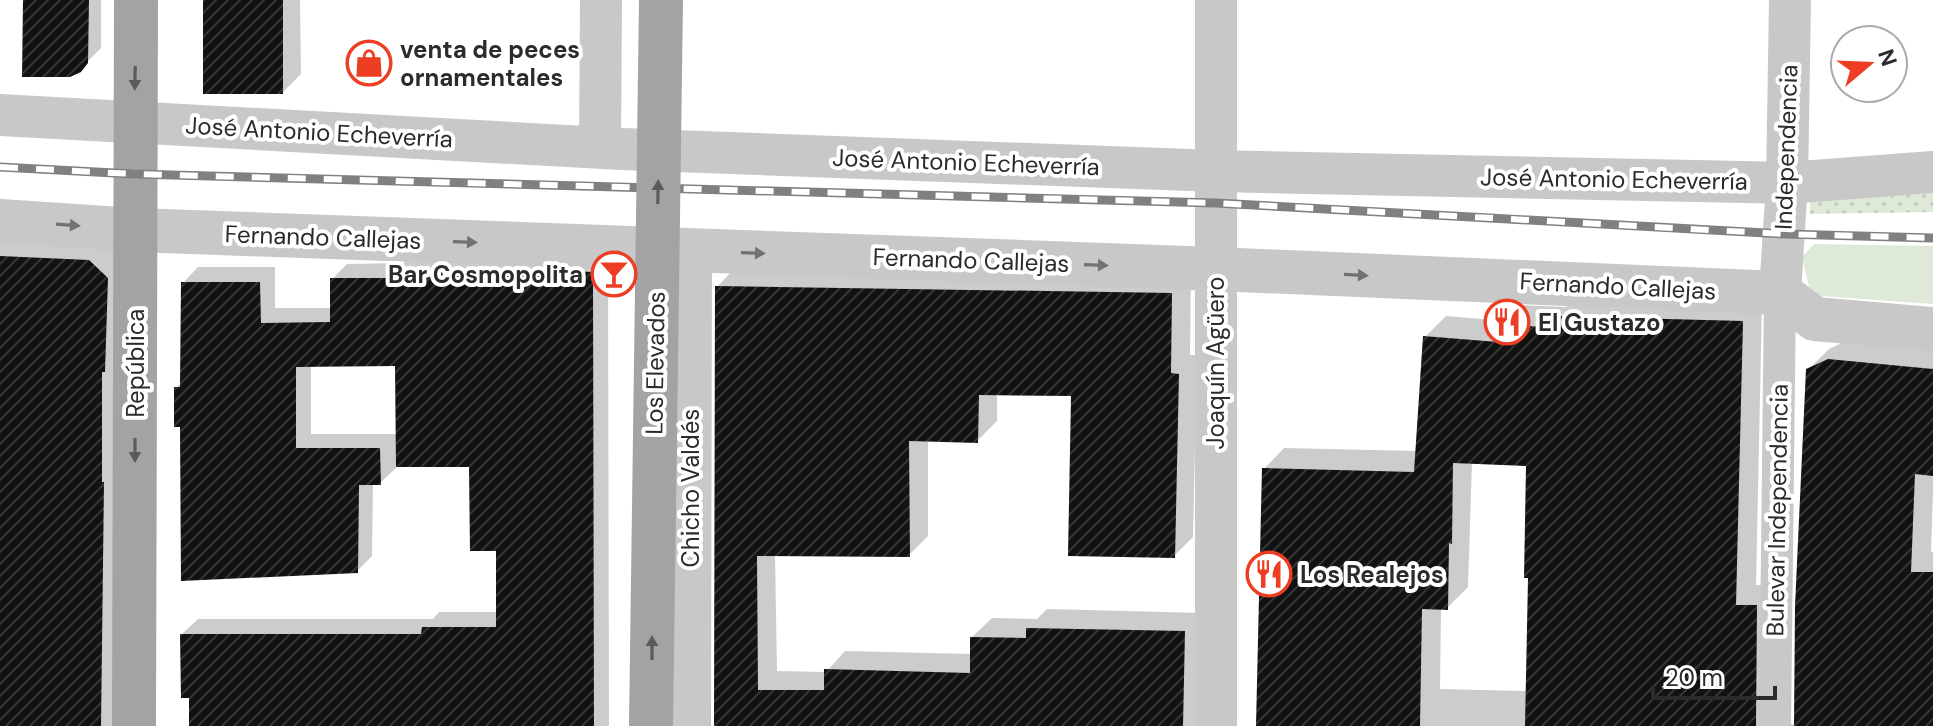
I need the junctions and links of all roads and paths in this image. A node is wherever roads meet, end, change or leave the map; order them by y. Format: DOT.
graph roads {
  1 [pos="136,0"];
  2 [pos="601,0"];
  3 [pos="661,0"];
  4 [pos="1216,0"];
  5 [pos="1790,0"];
  6 [pos="0,115"];
  7 [pos="134,123"];
  8 [pos="600,147"];
  9 [pos="1216,171"];
  10 [pos="1933,172"];
  11 [pos="1787,183"];
  12 [pos="0,221"];
  13 [pos="135,230"];
  14 [pos="691,250"];
  15 [pos="1215,269"];
  16 [pos="1780,293"];
  17 [pos="1933,329"];
  18 [pos="134,726"];
  19 [pos="651,726"];
  20 [pos="690,726"];
  21 [pos="1216,726"];
  22 [pos="1775,726"];
  1 -- 7 [label="main road, República, one-way"];
  2 -- 8 [label="street"];
  19 -- 3 [label="main road, Los Elevados, one-way, bridge"];
  4 -- 9 [label="street, Joaquín Agüero"];
  5 -- 11 [label="street, Independencia"];
  6 -- 7 [label="street, José Antonio Echeverría"];
  7 -- 8 [label="street, José Antonio Echeverría"];
  7 -- 13 [label="main road, República"];
  8 -- 9 [label="street, José Antonio Echeverría"];
  9 -- 11 [label="street, José Antonio Echeverría"];
  9 -- 15 [label="street, Joaquín Agüero"];
  10 -- 11 [label="street, José Antonio Echeverría"];
  11 -- 16 [label="street, Independencia"];
  12 -- 13 [label="street, Fernando Callejas, one-way"];
  13 -- 14 [label="street, Fernando Callejas, one-way"];
  13 -- 18 [label="main road, República, one-way"];
  14 -- 15 [label="street, Fernando Callejas, one-way"];
  14 -- 20 [label="street, Chicho Valdés"];
  15 -- 16 [label="street, Fernando Callejas, one-way"];
  15 -- 21 [label="street, Joaquín Agüero"];
  16 -- 17 [label="street"];
  16 -- 22 [label="street, Bulevar Independencia"];
}
